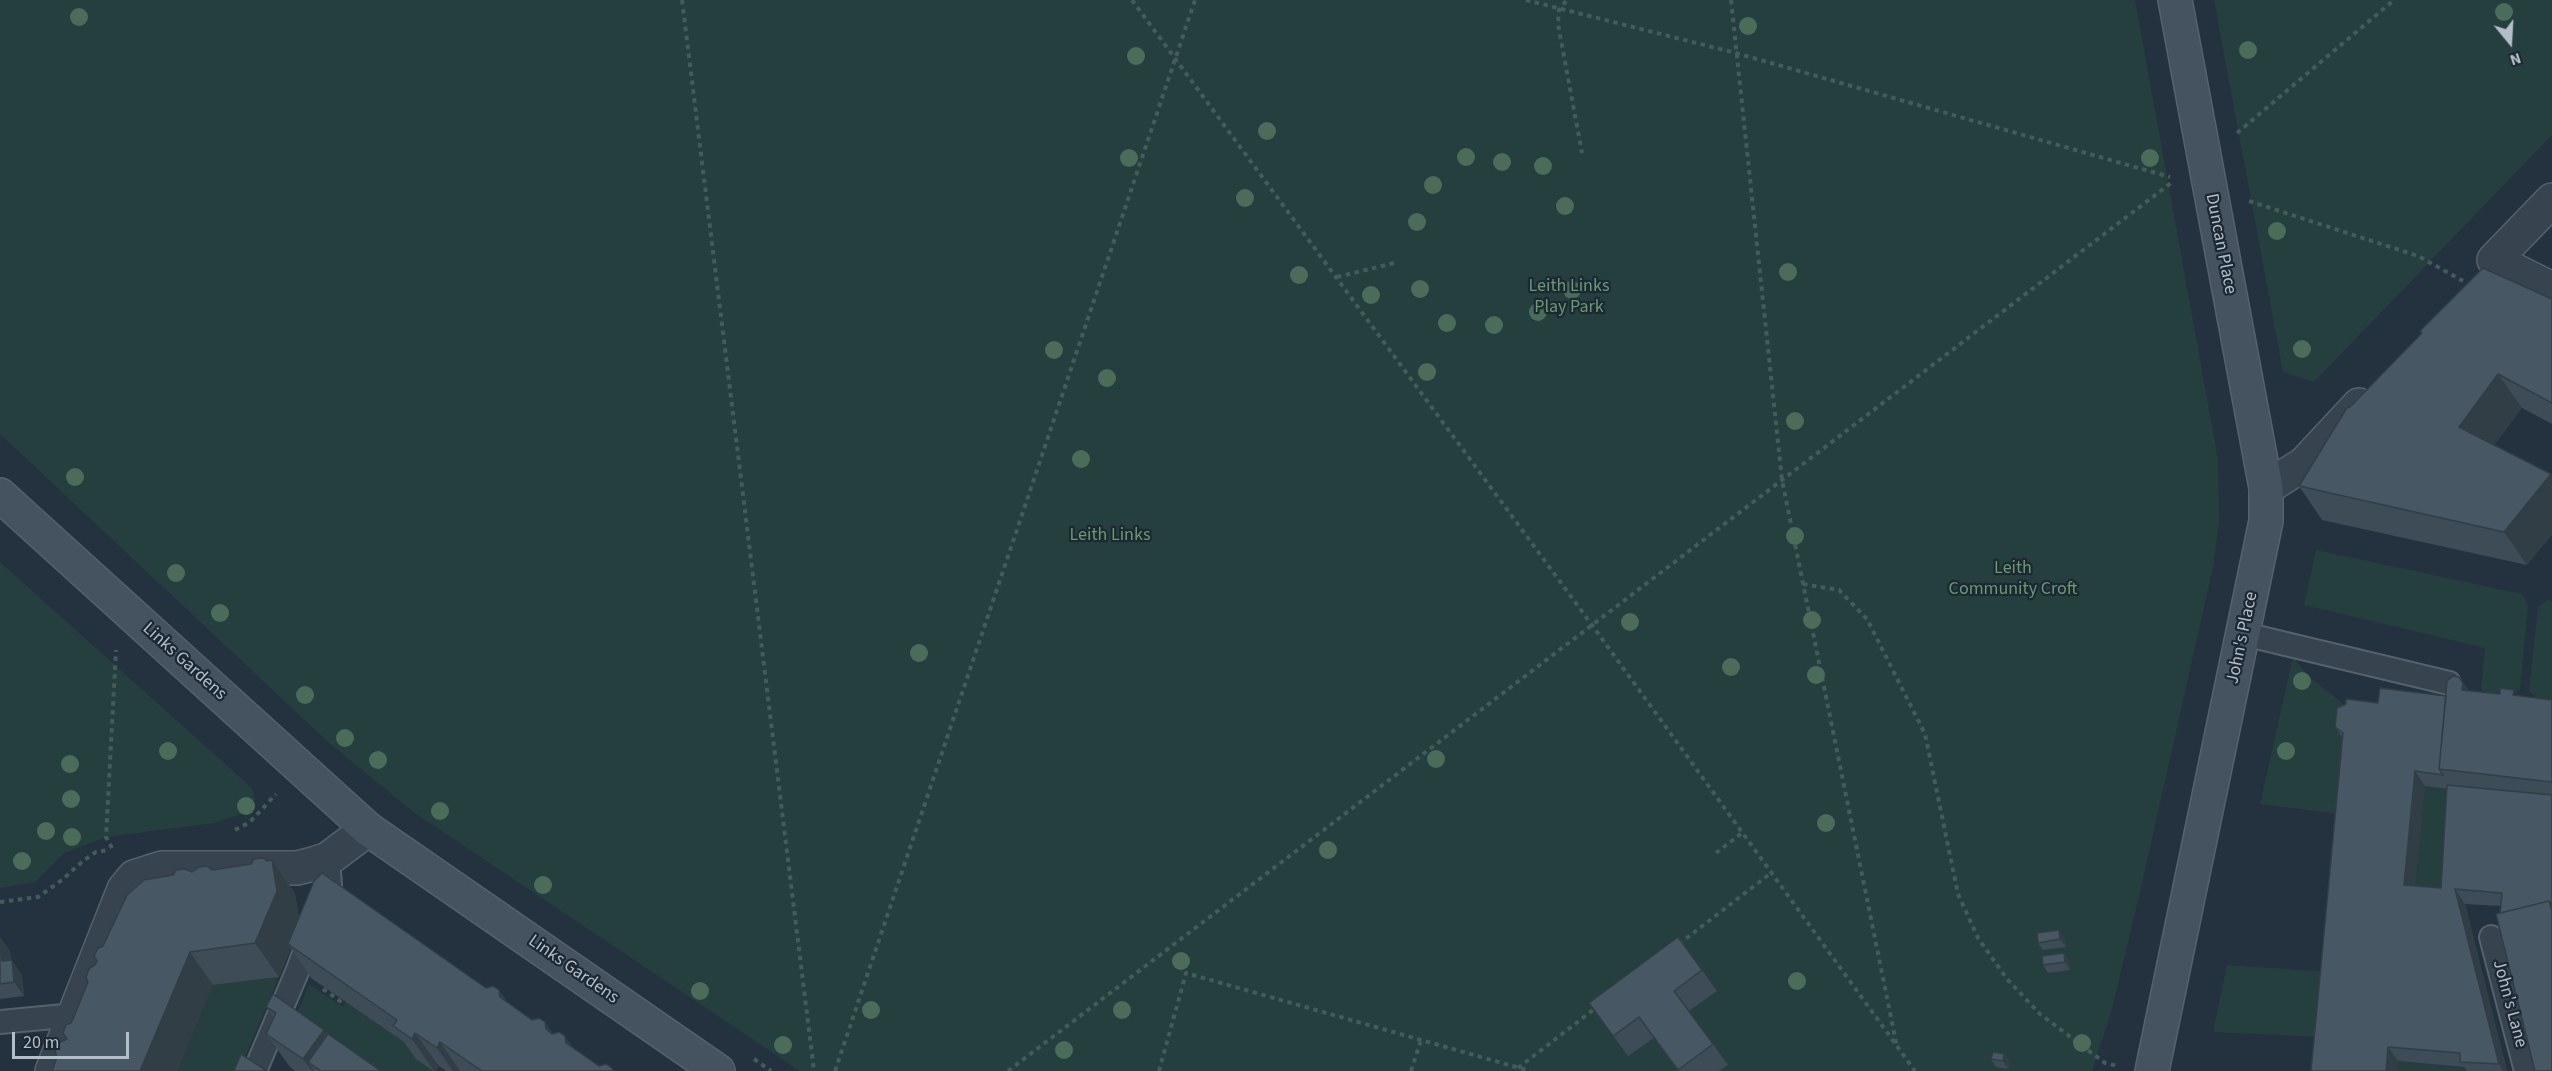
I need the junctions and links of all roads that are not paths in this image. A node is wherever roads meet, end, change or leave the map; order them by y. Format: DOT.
graph roads {
  1 [pos="2175,0"];
  2 [pos="2552,201"];
  3 [pos="2552,289"];
  4 [pos="2381,381"];
  5 [pos="2266,488"];
  6 [pos="0,495"];
  7 [pos="2244,634"];
  8 [pos="2449,683"];
  9 [pos="368,829"];
  10 [pos="328,859"];
  11 [pos="2491,937"];
  12 [pos="74,1015"];
  13 [pos="0,1022"];
  14 [pos="261,1068"];
  15 [pos="52,1071"];
  16 [pos="718,1071"];
  17 [pos="2152,1071"];
  18 [pos="2526,1071"];
  1 -- 5 [label="street, Duncan Place"];
  2 -- 3 [label="street"];
  4 -- 5 [label="street"];
  5 -- 7 [label="street, John's Place"];
  6 -- 9 [label="street, Links Gardens"];
  7 -- 8 [label="lane"];
  7 -- 17 [label="street, John's Place"];
  9 -- 10 [label="street"];
  9 -- 16 [label="street, Links Gardens"];
  10 -- 12 [label="street"];
  10 -- 14 [label="lane"];
  11 -- 18 [label="lane, John's Lane"];
  12 -- 13 [label="lane"];
  12 -- 15 [label="street"];
}
